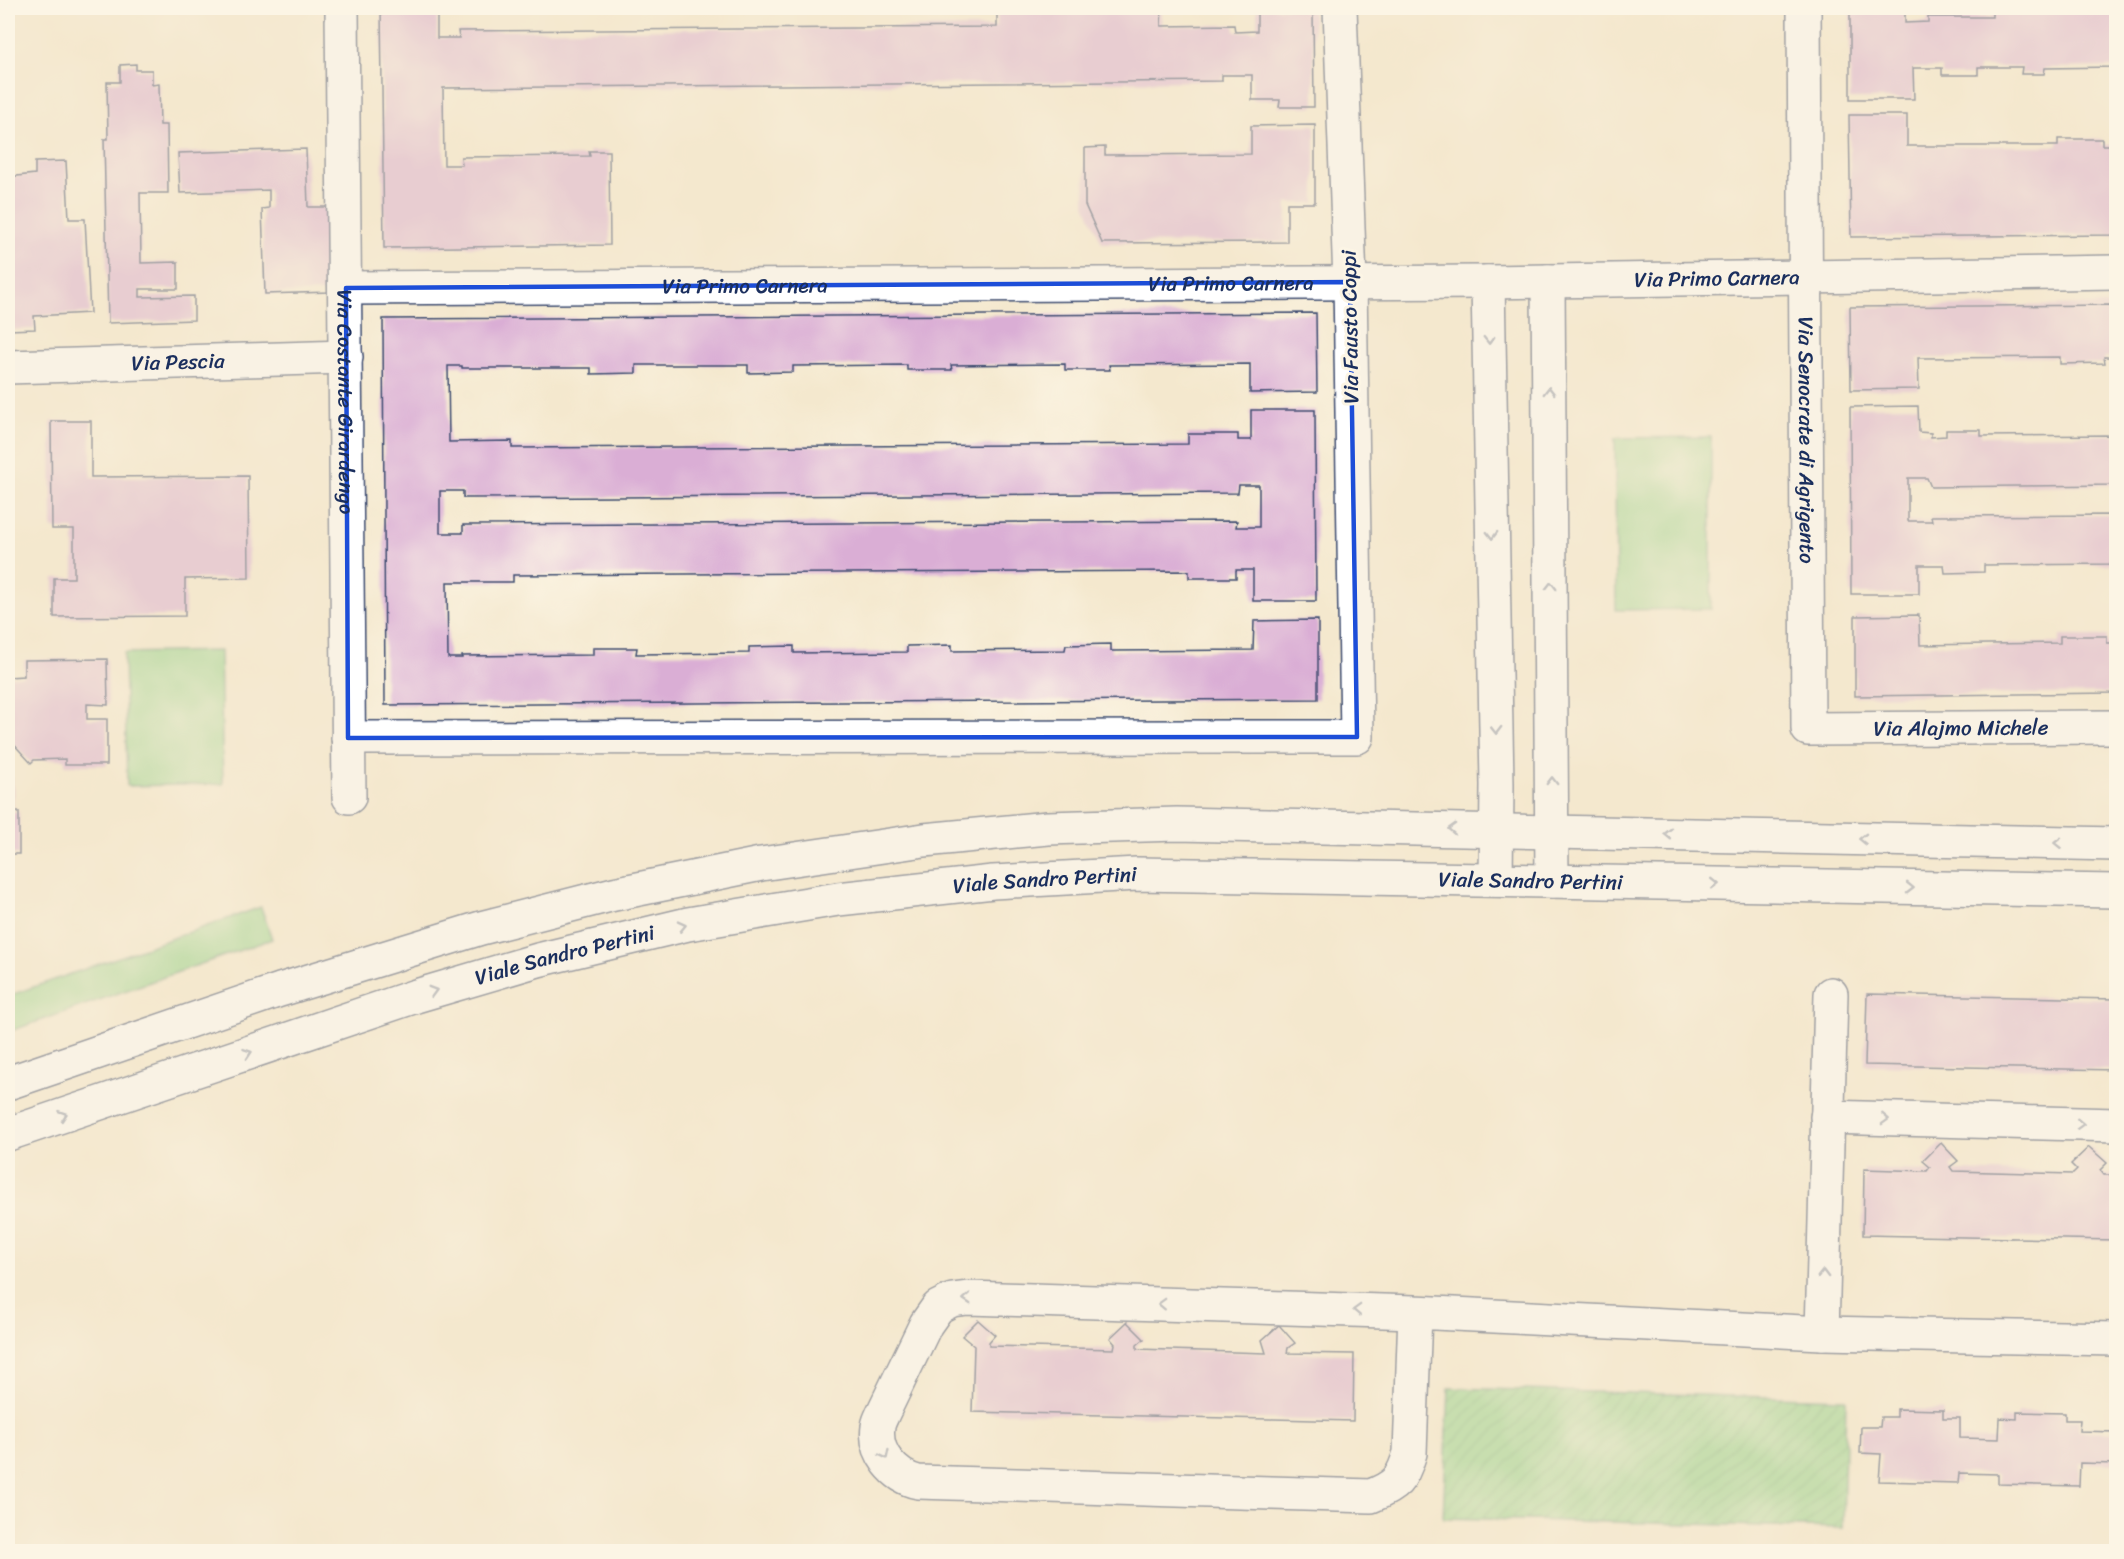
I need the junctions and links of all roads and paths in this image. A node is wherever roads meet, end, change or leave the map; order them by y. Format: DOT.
graph roads {
  1 [pos="342,8"];
  2 [pos="1341,8"];
  3 [pos="1804,8"];
  4 [pos="2116,272"];
  5 [pos="1805,278"];
  6 [pos="1548,281"];
  7 [pos="1350,282"];
  8 [pos="1488,282"];
  9 [pos="346,288"];
  10 [pos="346,357"];
  11 [pos="8,367"];
  12 [pos="2116,727"];
  13 [pos="1808,729"];
  14 [pos="348,738"];
  15 [pos="349,797"];
  16 [pos="1497,831"];
  17 [pos="1552,831"];
  18 [pos="2116,844"];
  19 [pos="1496,880"];
  20 [pos="1552,881"];
  21 [pos="2116,891"];
  22 [pos="1831,994"];
  23 [pos="8,1083"];
  24 [pos="1827,1117"];
  25 [pos="2116,1125"];
  26 [pos="8,1134"];
  27 [pos="1415,1312"];
  28 [pos="1822,1333"];
  29 [pos="2116,1340"];
  1 -- 9 [label="street, Via Costante Girardengo"];
  2 -- 7 [label="street, Via Fausto Coppi"];
  3 -- 5 [label="street, Via Senocrate di Agrigento"];
  4 -- 5 [label="street, Via Primo Carnera"];
  5 -- 6 [label="street, Via Primo Carnera"];
  5 -- 13 [label="street, Via Senocrate di Agrigento"];
  6 -- 8 [label="street, Via Primo Carnera"];
  17 -- 6 [label="street, one-way"];
  7 -- 8 [label="street, Via Primo Carnera"];
  7 -- 9 [label="street, Via Primo Carnera"];
  7 -- 14 [label="street, Via Fausto Coppi"];
  8 -- 16 [label="street, one-way"];
  9 -- 10 [label="street, Via Costante Girardengo"];
  10 -- 11 [label="street, Via Pescia"];
  10 -- 14 [label="street, Via Costante Girardengo"];
  12 -- 13 [label="street, Via Alajmo Michele"];
  14 -- 15 [label="street, Via Costante Girardengo"];
  16 -- 17 [label="street"];
  16 -- 19 [label="street"];
  16 -- 23 [label="street, one-way"];
  18 -- 17 [label="street, one-way"];
  17 -- 20 [label="street"];
  19 -- 20 [label="street, Viale Sandro Pertini"];
  26 -- 19 [label="street, Viale Sandro Pertini, one-way"];
  20 -- 21 [label="street, Viale Sandro Pertini, one-way"];
  22 -- 24 [label="street"];
  24 -- 25 [label="street, one-way"];
  28 -- 24 [label="street, one-way"];
  27 -- 27 [label="street, one-way"];
  27 -- 28 [label="street"];
  28 -- 29 [label="street"];
}
